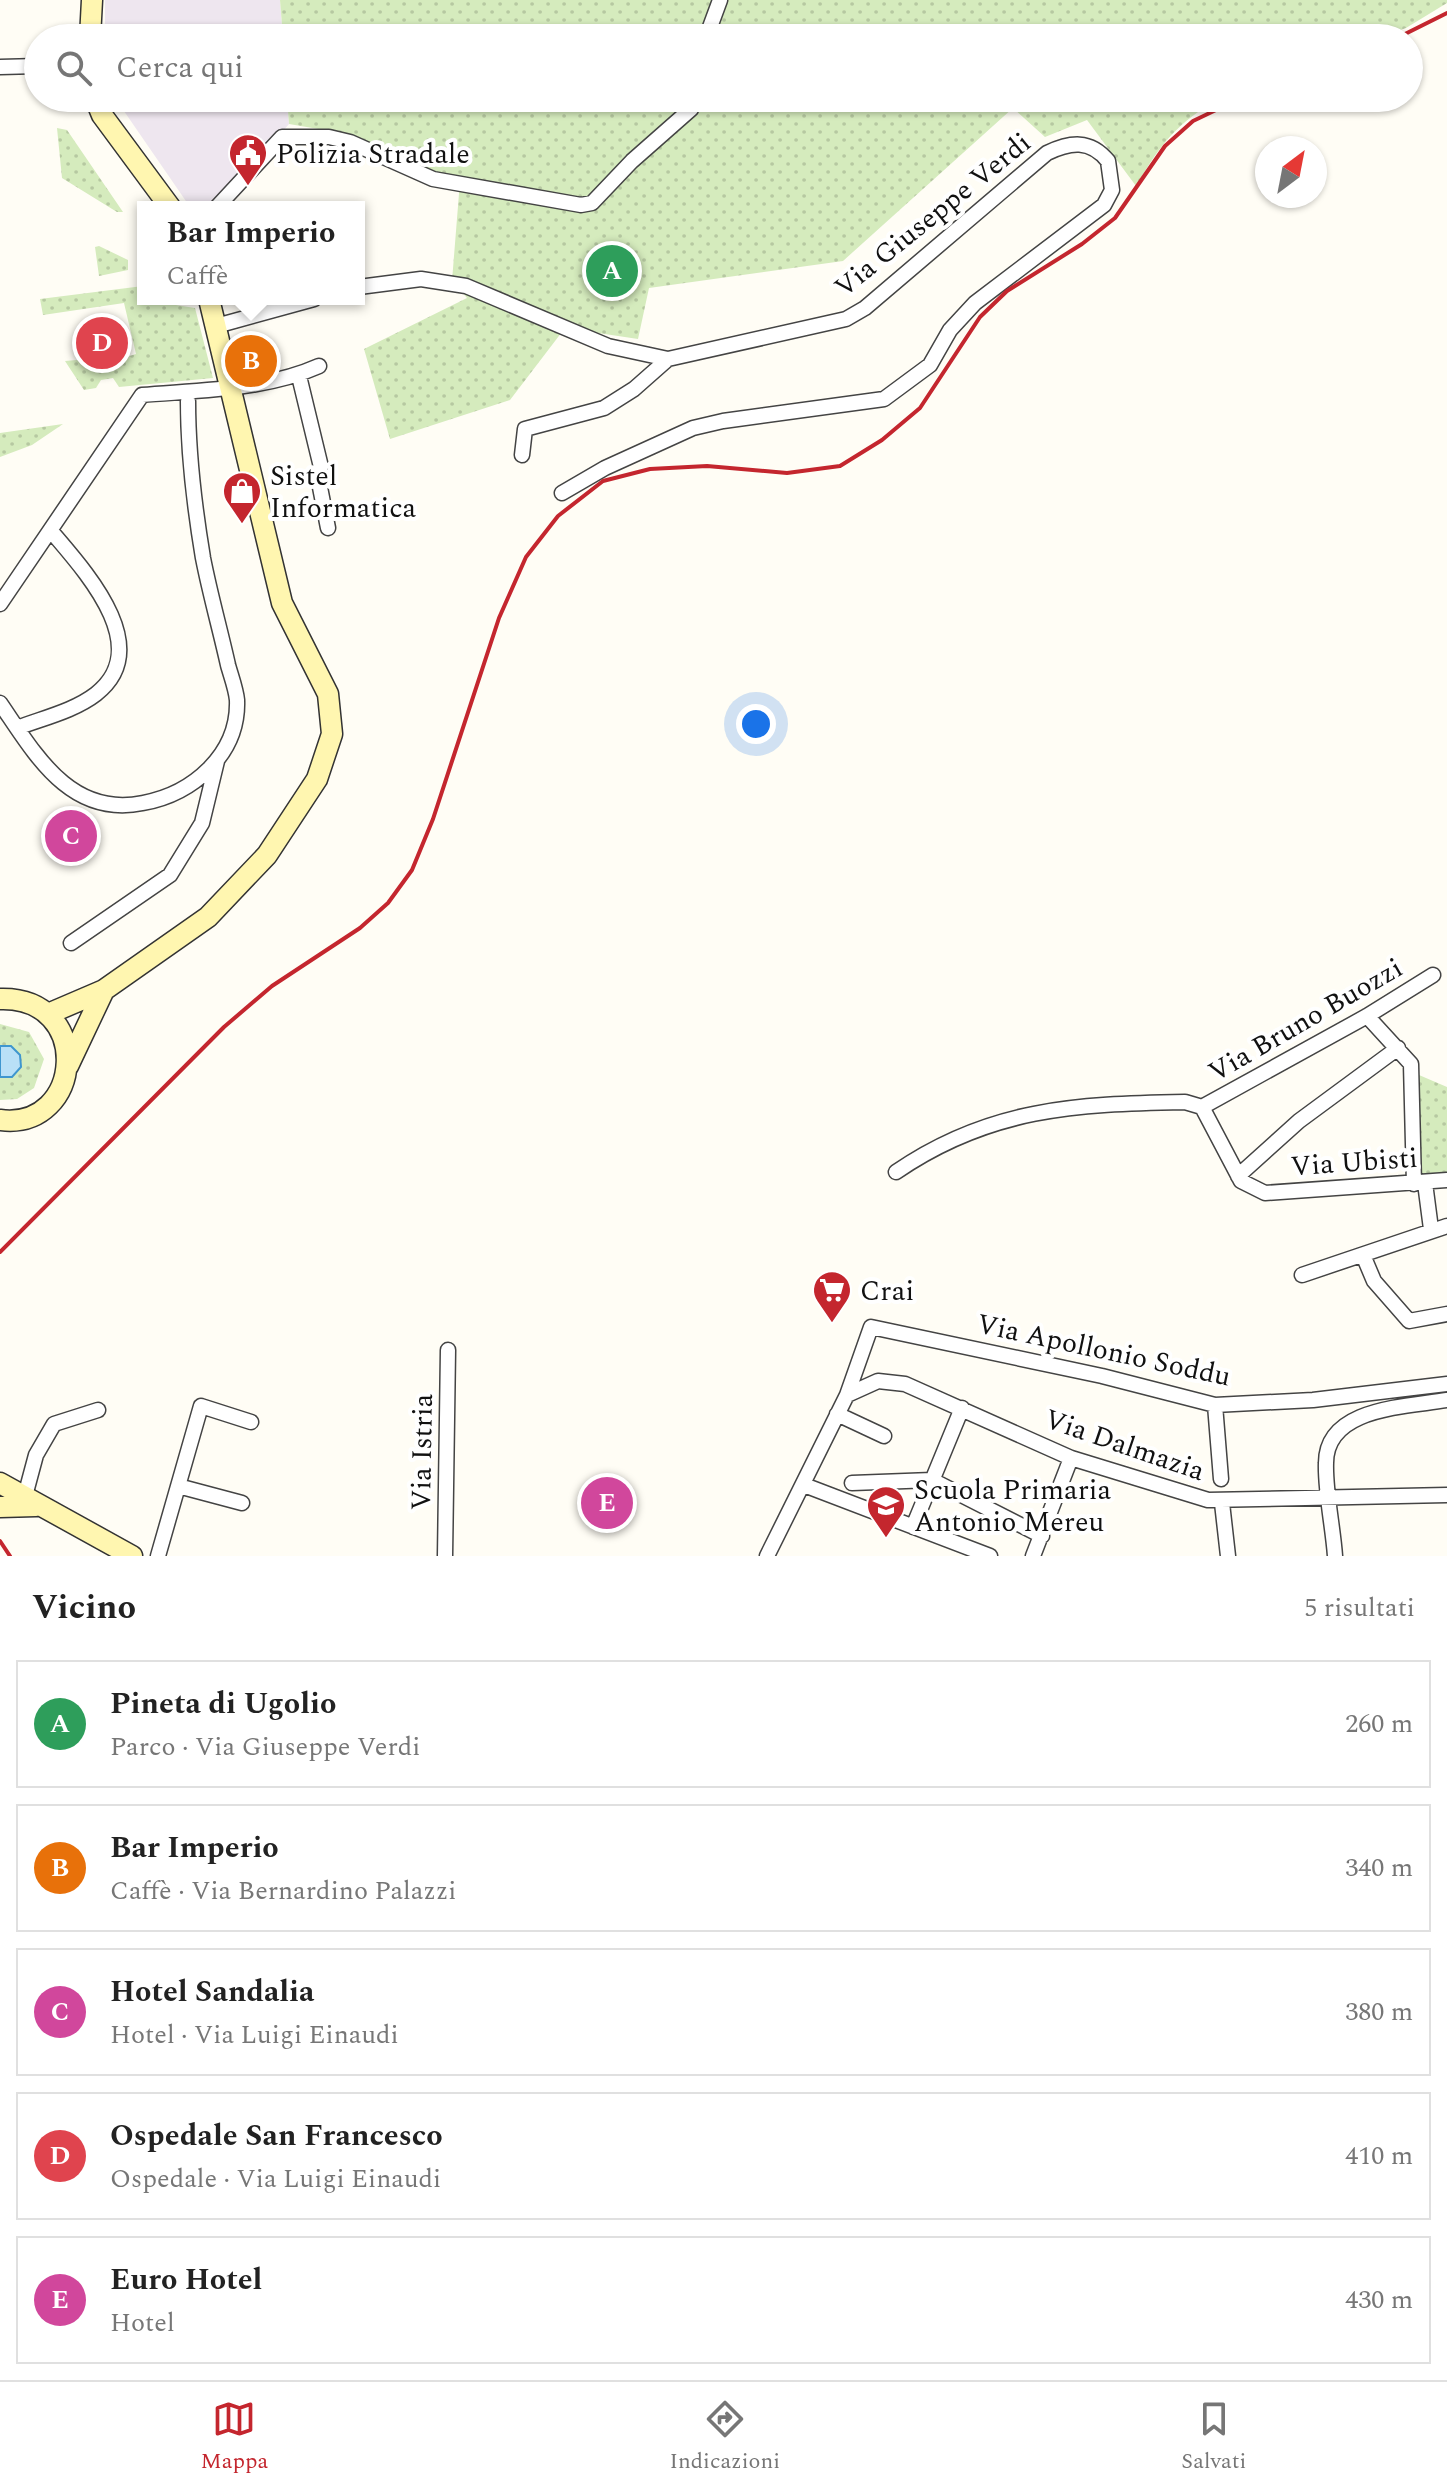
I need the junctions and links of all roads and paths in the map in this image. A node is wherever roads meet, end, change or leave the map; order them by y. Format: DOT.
graph roads {
  1 [pos="92,0"];
  2 [pos="720,0"];
  3 [pos="91,24"];
  4 [pos="711,24"];
  5 [pos="24,66"];
  6 [pos="0,67"];
  7 [pos="102,112"];
  8 [pos="688,112"];
  9 [pos="166,201"];
  10 [pos="223,201"];
  11 [pos="365,286"];
  12 [pos="211,305"];
  13 [pos="292,305"];
  14 [pos="216,326"];
  15 [pos="668,359"];
  16 [pos="319,366"];
  17 [pos="299,376"];
  18 [pos="231,392"];
  19 [pos="142,395"];
  20 [pos="188,401"];
  21 [pos="522,455"];
  22 [pos="562,493"];
  23 [pos="328,528"];
  24 [pos="51,531"];
  25 [pos="0,604"];
  26 [pos="0,703"];
  27 [pos="17,728"];
  28 [pos="217,761"];
  29 [pos="71,943"];
  30 [pos="1433,975"];
  31 [pos="104,990"];
  32 [pos="0,999"];
  33 [pos="48,1014"];
  34 [pos="1367,1016"];
  35 [pos="1398,1048"];
  36 [pos="68,1066"];
  37 [pos="1202,1107"];
  38 [pos="2,1123"];
  39 [pos="896,1172"];
  40 [pos="1238,1176"];
  41 [pos="1447,1180"];
  42 [pos="1419,1184"];
  43 [pos="1447,1226"];
  44 [pos="1431,1229"];
  45 [pos="1363,1255"];
  46 [pos="1302,1275"];
  47 [pos="1447,1314"];
  48 [pos="448,1350"];
  49 [pos="1447,1384"];
  50 [pos="847,1395"];
  51 [pos="1447,1400"];
  52 [pos="1215,1405"];
  53 [pos="962,1408"];
  54 [pos="98,1410"];
  55 [pos="837,1414"];
  56 [pos="251,1422"];
  57 [pos="884,1436"];
  58 [pos="1071,1458"];
  59 [pos="1221,1479"];
  60 [pos="932,1480"];
  61 [pos="0,1483"];
  62 [pos="852,1483"];
  63 [pos="804,1485"];
  64 [pos="178,1486"];
  65 [pos="1447,1495"];
  66 [pos="1331,1500"];
  67 [pos="31,1501"];
  68 [pos="242,1503"];
  69 [pos="1222,1503"];
  70 [pos="0,1507"];
  71 [pos="913,1527"];
  72 [pos="1042,1536"];
  73 [pos="132,1556"];
  74 [pos="158,1556"];
  75 [pos="445,1556"];
  76 [pos="767,1556"];
  77 [pos="990,1556"];
  78 [pos="1033,1556"];
  79 [pos="1228,1556"];
  80 [pos="1335,1556"];
  1 -- 3 [label="street"];
  2 -- 4 [label="street"];
  5 -- 6 [label="street"];
  7 -- 9 [label="street"];
  8 -- 10 [label="street"];
  11 -- 15 [label="street, Via Giuseppe Verdi"];
  12 -- 14 [label="street"];
  13 -- 14 [label="street"];
  14 -- 18 [label="street"];
  15 -- 21 [label="street"];
  15 -- 22 [label="street, Via Giuseppe Verdi"];
  16 -- 17 [label="street"];
  17 -- 18 [label="street"];
  17 -- 23 [label="street"];
  18 -- 19 [label="street"];
  18 -- 20 [label="street"];
  18 -- 31 [label="street"];
  19 -- 20 [label="street"];
  19 -- 24 [label="street"];
  20 -- 28 [label="street"];
  24 -- 25 [label="street"];
  24 -- 27 [label="street"];
  26 -- 27 [label="street"];
  27 -- 28 [label="street"];
  28 -- 29 [label="street"];
  30 -- 34 [label="street, Via Bruno Buozzi"];
  31 -- 33 [label="street"];
  31 -- 36 [label="street"];
  32 -- 33 [label="street"];
  33 -- 36 [label="street"];
  34 -- 35 [label="street"];
  34 -- 37 [label="street, Via Bruno Buozzi"];
  35 -- 40 [label="street"];
  35 -- 42 [label="street"];
  36 -- 38 [label="street"];
  37 -- 39 [label="street, Via Bruno Buozzi"];
  37 -- 40 [label="street, Via Bruno Buozzi"];
  40 -- 42 [label="street, Via Ubisti"];
  41 -- 42 [label="street, Via Ubisti"];
  42 -- 44 [label="street"];
  43 -- 44 [label="street"];
  44 -- 45 [label="street"];
  45 -- 46 [label="street"];
  45 -- 47 [label="street"];
  48 -- 75 [label="street, Via Istria"];
  49 -- 52 [label="street, Via Apollonio Soddu"];
  50 -- 52 [label="street, Via Apollonio Soddu"];
  50 -- 53 [label="street, Via Dalmazia"];
  50 -- 55 [label="street"];
  51 -- 66 [label="street"];
  52 -- 59 [label="street"];
  53 -- 58 [label="street, Via Dalmazia"];
  53 -- 60 [label="street"];
  54 -- 67 [label="street"];
  55 -- 57 [label="street"];
  55 -- 63 [label="street"];
  56 -- 64 [label="street"];
  58 -- 69 [label="street, Via Dalmazia"];
  58 -- 72 [label="street"];
  60 -- 62 [label="street"];
  60 -- 71 [label="street"];
  60 -- 72 [label="street"];
  61 -- 67 [label="street"];
  63 -- 71 [label="street"];
  63 -- 76 [label="street"];
  64 -- 68 [label="street"];
  64 -- 74 [label="street"];
  65 -- 66 [label="street, Via Dalmazia"];
  66 -- 69 [label="street, Via Dalmazia"];
  66 -- 80 [label="street"];
  67 -- 70 [label="street"];
  67 -- 73 [label="street"];
  69 -- 79 [label="street"];
  71 -- 77 [label="street"];
  72 -- 78 [label="street"];
}
